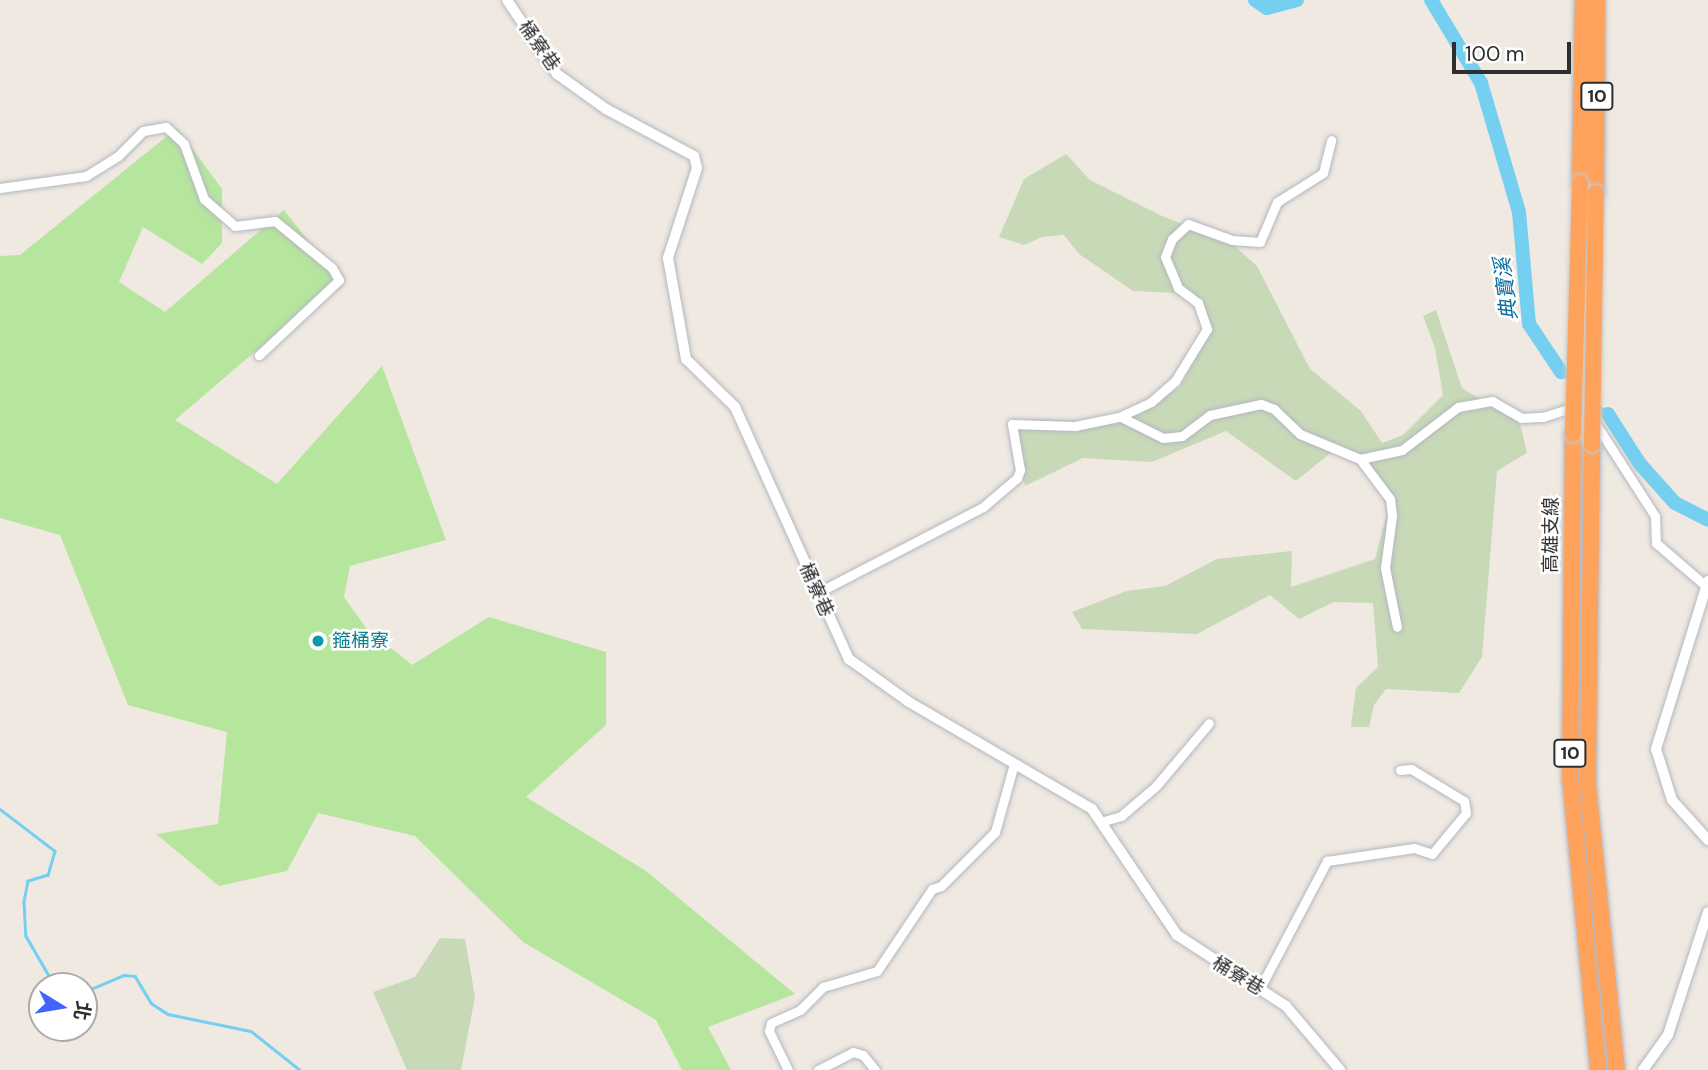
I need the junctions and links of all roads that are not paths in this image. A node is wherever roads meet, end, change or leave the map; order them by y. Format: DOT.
graph roads {
  1 [pos="507,0"];
  2 [pos="1583,0"];
  3 [pos="1597,0"];
  4 [pos="1331,140"];
  5 [pos="0,188"];
  6 [pos="259,355"];
  7 [pos="1119,417"];
  8 [pos="1360,459"];
  9 [pos="1707,584"];
  10 [pos="817,593"];
  11 [pos="1397,627"];
  12 [pos="1209,723"];
  13 [pos="1014,764"];
  14 [pos="1400,769"];
  15 [pos="1104,821"];
  16 [pos="1708,840"];
  17 [pos="1708,912"];
  18 [pos="1260,988"];
  19 [pos="788,1070"];
  20 [pos="818,1070"];
  21 [pos="875,1070"];
  22 [pos="1340,1070"];
  23 [pos="1598,1070"];
  24 [pos="1617,1070"];
  25 [pos="1643,1070"];
  1 -- 10 [label="street, 桶寮巷"];
  2 -- 23 [label="highway, 高雄支線 / 10, bridge"];
  3 -- 24 [label="highway, 高雄支線 / 10, bridge"];
  4 -- 7 [label="street"];
  5 -- 6 [label="street"];
  7 -- 8 [label="street"];
  7 -- 10 [label="street"];
  8 -- 9 [label="street"];
  8 -- 11 [label="street"];
  9 -- 16 [label="street"];
  10 -- 13 [label="street, 桶寮巷"];
  12 -- 15 [label="street"];
  13 -- 15 [label="street, 桶寮巷"];
  13 -- 19 [label="street"];
  14 -- 18 [label="street"];
  15 -- 18 [label="street, 桶寮巷"];
  17 -- 25 [label="street"];
  18 -- 22 [label="street, 桶寮巷"];
  20 -- 21 [label="street"];
}
